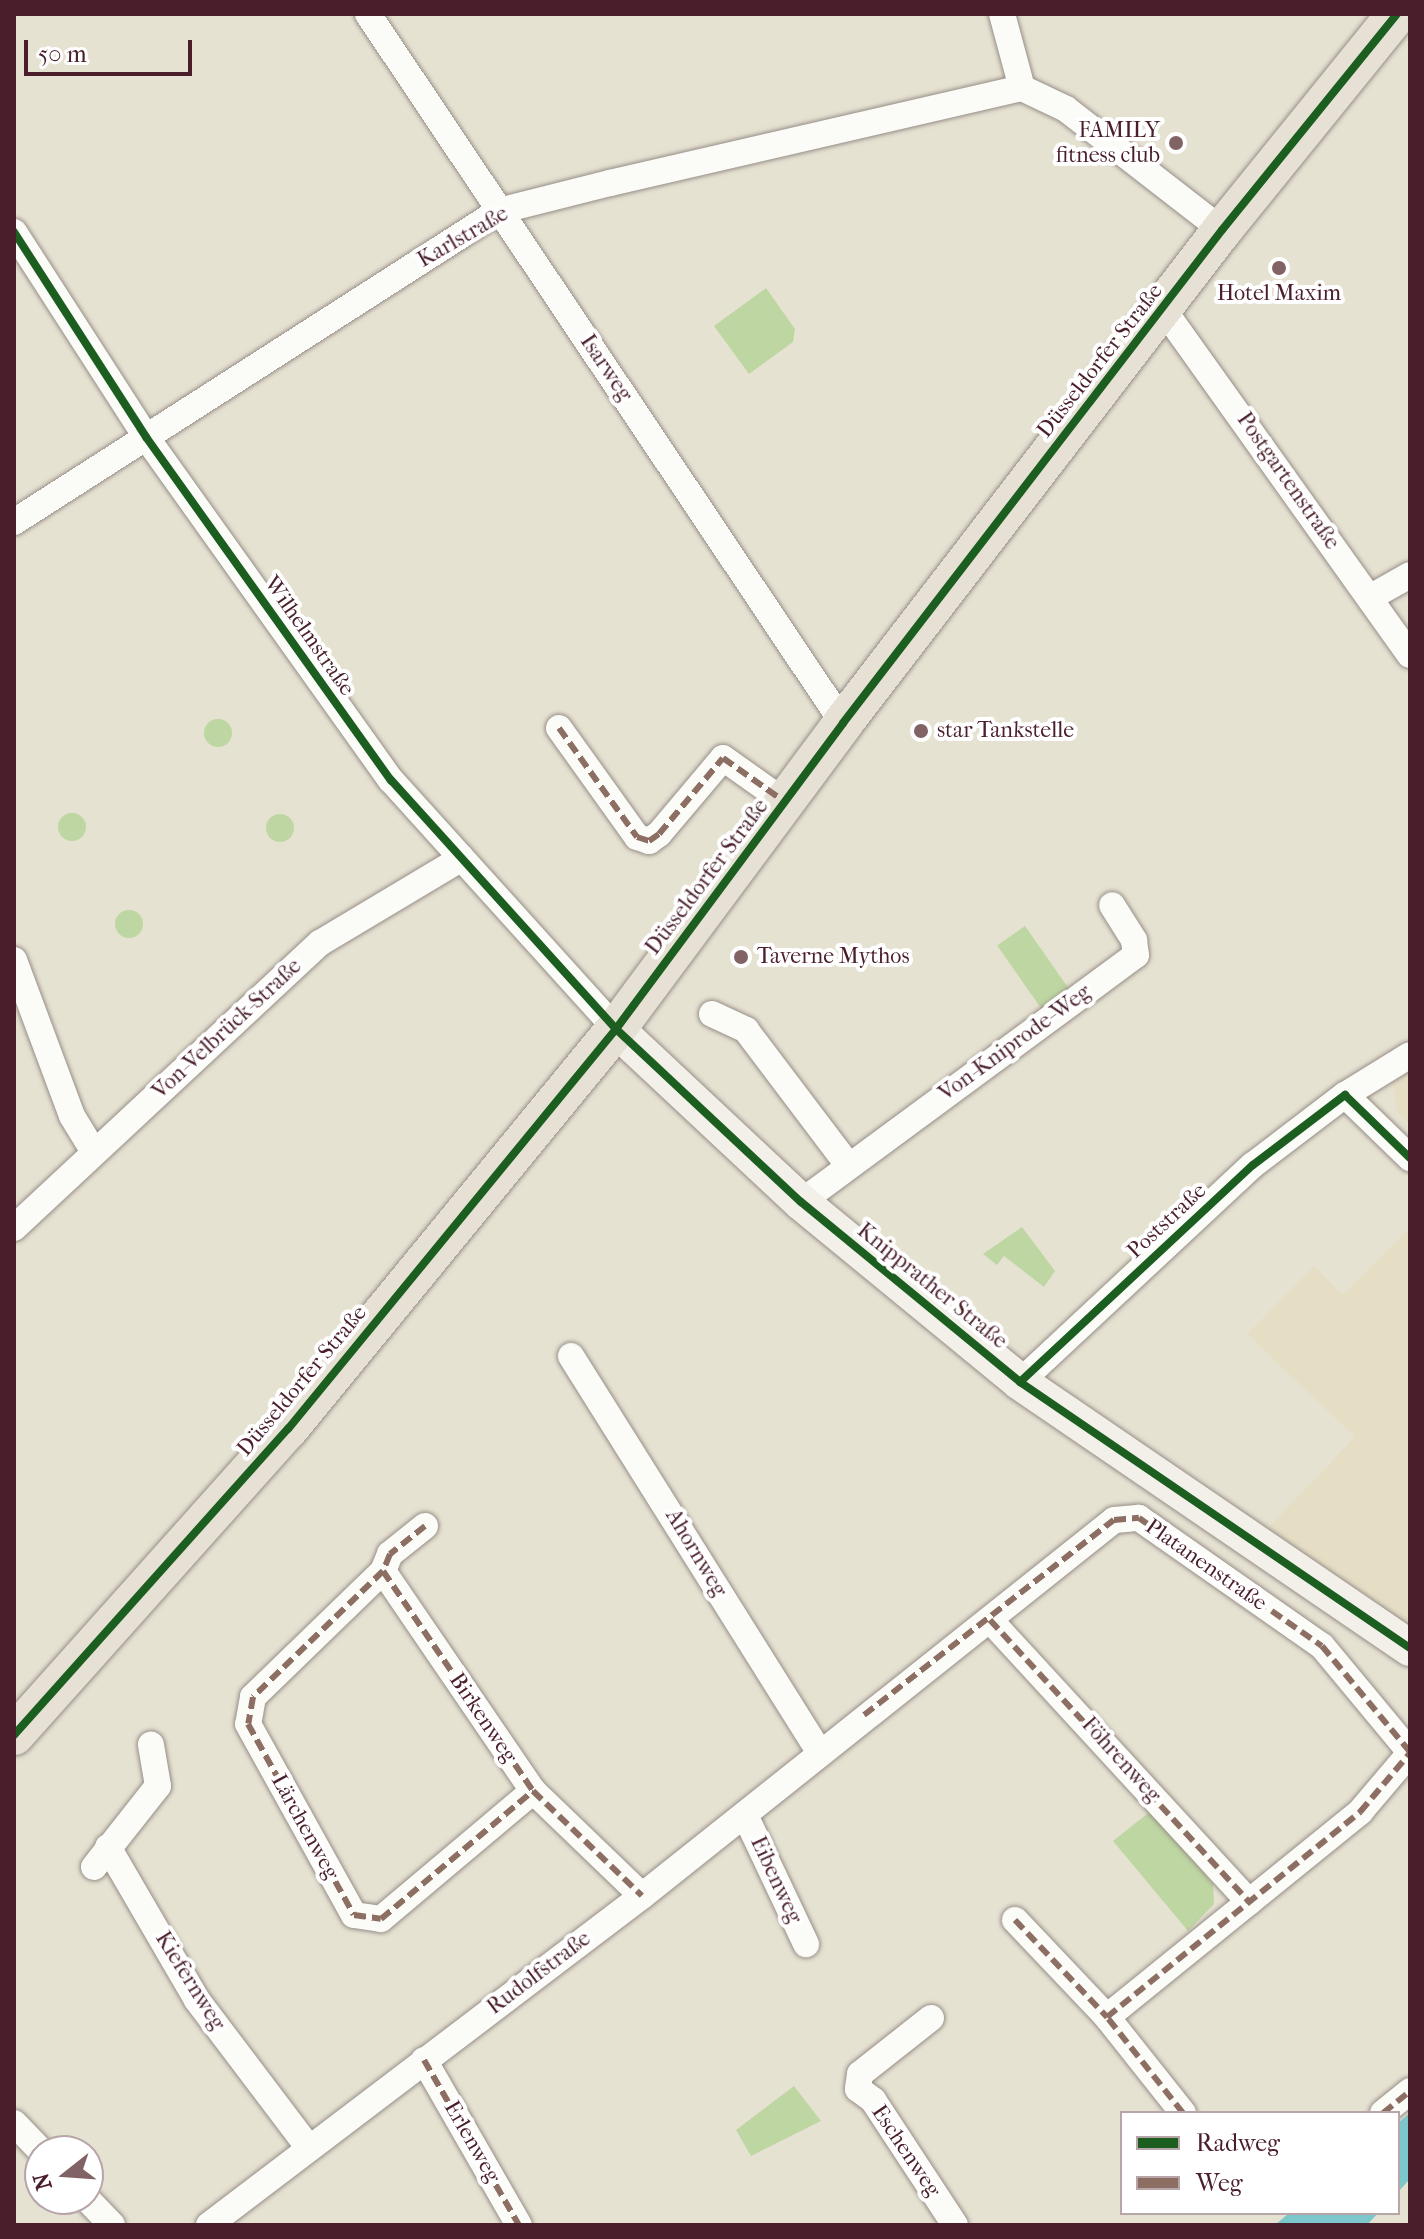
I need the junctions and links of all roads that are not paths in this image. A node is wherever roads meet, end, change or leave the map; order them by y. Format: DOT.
graph roads {
  1 [pos="368,14"];
  2 [pos="1002,14"];
  3 [pos="1397,14"];
  4 [pos="1022,88"];
  5 [pos="499,211"];
  6 [pos="1222,230"];
  7 [pos="14,232"];
  8 [pos="1163,309"];
  9 [pos="146,437"];
  10 [pos="14,522"];
  11 [pos="1410,575"];
  12 [pos="1371,597"];
  13 [pos="1410,655"];
  14 [pos="843,723"];
  15 [pos="559,728"];
  16 [pos="785,802"];
  17 [pos="462,858"];
  18 [pos="1112,905"];
  19 [pos="14,960"];
  20 [pos="712,1014"];
  21 [pos="616,1029"];
  22 [pos="1410,1055"];
  23 [pos="1345,1095"];
  24 [pos="94,1152"];
  25 [pos="1410,1158"];
  26 [pos="848,1165"];
  27 [pos="801,1202"];
  28 [pos="14,1228"];
  29 [pos="571,1356"];
  30 [pos="1020,1382"];
  31 [pos="425,1526"];
  32 [pos="383,1571"];
  33 [pos="990,1620"];
  34 [pos="1410,1648"];
  35 [pos="864,1715"];
  36 [pos="14,1735"];
  37 [pos="151,1745"];
  38 [pos="819,1752"];
  39 [pos="1410,1752"];
  40 [pos="533,1791"];
  41 [pos="745,1815"];
  42 [pos="642,1896"];
  43 [pos="1249,1902"];
  44 [pos="1015,1920"];
  45 [pos="806,1944"];
  46 [pos="1107,2017"];
  47 [pos="931,2018"];
  48 [pos="424,2060"];
  49 [pos="1410,2091"];
  50 [pos="1181,2111"];
  51 [pos="1385,2111"];
  52 [pos="308,2147"];
  53 [pos="209,2225"];
  54 [pos="519,2225"];
  55 [pos="955,2225"];
  1 -- 5 [label="street, Isarweg"];
  2 -- 4 [label="street"];
  3 -- 6 [label="main road, Düsseldorfer Straße"];
  4 -- 5 [label="street, Karlstraße"];
  4 -- 6 [label="street"];
  5 -- 9 [label="street, Karlstraße"];
  5 -- 14 [label="street, Isarweg"];
  6 -- 8 [label="main road, Düsseldorfer Straße"];
  7 -- 9 [label="street, Wilhelmstraße"];
  8 -- 12 [label="street, Postgartenstraße"];
  8 -- 14 [label="main road, Düsseldorfer Straße"];
  9 -- 10 [label="street, Karlstraße"];
  9 -- 17 [label="street, Wilhelmstraße"];
  11 -- 12 [label="street"];
  12 -- 13 [label="street, Postgartenstraße"];
  14 -- 16 [label="main road, Düsseldorfer Straße"];
  15 -- 16 [label="street, Düsseldorfer Straße"];
  16 -- 21 [label="main road, Düsseldorfer Straße"];
  17 -- 21 [label="street, Wilhelmstraße"];
  17 -- 24 [label="street, Von-Velbrück-Straße"];
  18 -- 26 [label="street, Von-Kniprode-Weg"];
  19 -- 24 [label="street"];
  20 -- 26 [label="street"];
  21 -- 27 [label="main road, Knipprather Straße"];
  21 -- 36 [label="main road, Düsseldorfer Straße"];
  22 -- 23 [label="street, Poststraße"];
  23 -- 25 [label="street"];
  23 -- 30 [label="street, Poststraße"];
  24 -- 28 [label="street, Von-Velbrück-Straße"];
  26 -- 27 [label="street, Von-Kniprode-Weg"];
  27 -- 30 [label="main road, Knipprather Straße"];
  29 -- 38 [label="street, Ahornweg"];
  30 -- 34 [label="main road, Knipprather Straße"];
  31 -- 32 [label="street"];
  32 -- 40 [label="street, Birkenweg"];
  32 -- 40 [label="street, Lärchenweg"];
  33 -- 35 [label="street, Platanenstraße"];
  33 -- 39 [label="street, Platanenstraße"];
  33 -- 43 [label="street, Föhrenweg"];
  35 -- 38 [label="street, Rudolfstraße"];
  37 -- 52 [label="street, Kiefernweg"];
  38 -- 41 [label="street, Rudolfstraße"];
  39 -- 43 [label="street"];
  40 -- 42 [label="street, Birkenweg"];
  41 -- 42 [label="street, Rudolfstraße"];
  41 -- 45 [label="street, Eibenweg"];
  42 -- 48 [label="street, Rudolfstraße"];
  43 -- 46 [label="street"];
  44 -- 46 [label="street"];
  46 -- 50 [label="street"];
  47 -- 55 [label="street, Eschenweg"];
  48 -- 52 [label="street, Rudolfstraße"];
  48 -- 54 [label="street, Erlenweg"];
  49 -- 51 [label="street"];
  52 -- 53 [label="street, Rudolfstraße"];
}
